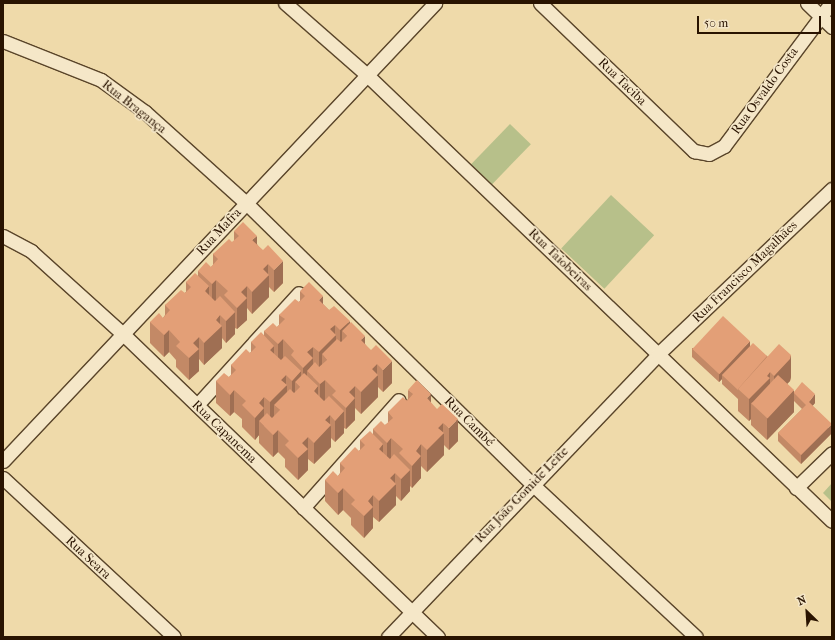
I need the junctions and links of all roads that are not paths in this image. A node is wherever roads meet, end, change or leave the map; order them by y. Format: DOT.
graph roads {
  1 [pos="285,3"];
  2 [pos="435,3"];
  3 [pos="540,3"];
  4 [pos="807,3"];
  5 [pos="830,3"];
  6 [pos="820,16"];
  7 [pos="832,27"];
  8 [pos="3,41"];
  9 [pos="367,75"];
  10 [pos="709,154"];
  11 [pos="832,189"];
  12 [pos="246,204"];
  13 [pos="3,236"];
  14 [pos="299,293"];
  15 [pos="122,334"];
  16 [pos="658,354"];
  17 [pos="400,400"];
  18 [pos="196,405"];
  19 [pos="832,453"];
  20 [pos="3,461"];
  21 [pos="3,478"];
  22 [pos="532,484"];
  23 [pos="796,488"];
  24 [pos="303,508"];
  25 [pos="832,521"];
  26 [pos="410,612"];
  27 [pos="174,637"];
  28 [pos="388,637"];
  29 [pos="438,637"];
  30 [pos="696,637"];
  1 -- 9 [label="street, Rua Taiobeiras"];
  2 -- 9 [label="street, Rua Mafra"];
  3 -- 10 [label="street, Rua Taciba"];
  4 -- 6 [label="street"];
  5 -- 6 [label="street, Rua Osvaldo Costa"];
  6 -- 7 [label="street"];
  6 -- 10 [label="street, Rua Osvaldo Costa"];
  8 -- 12 [label="street, Rua Bragança"];
  9 -- 12 [label="street, Rua Mafra"];
  9 -- 16 [label="street, Rua Taiobeiras"];
  11 -- 16 [label="street, Rua Francisco Magalhães"];
  12 -- 15 [label="street, Rua Mafra"];
  12 -- 22 [label="street, Rua Cambé"];
  13 -- 15 [label="street, Rua Capanema"];
  14 -- 18 [label="street"];
  15 -- 18 [label="street, Rua Capanema"];
  15 -- 20 [label="street, Rua Mafra"];
  16 -- 22 [label="street, Rua João Gomide Leite"];
  16 -- 23 [label="street, Rua Taiobeiras"];
  17 -- 24 [label="street"];
  18 -- 24 [label="street, Rua Capanema"];
  19 -- 23 [label="street"];
  21 -- 27 [label="street, Rua Seara"];
  22 -- 26 [label="street, Rua João Gomide Leite"];
  22 -- 30 [label="street, Rua Cambé"];
  23 -- 25 [label="street, Rua Taiobeiras"];
  24 -- 26 [label="street, Rua Capanema"];
  26 -- 28 [label="street, Rua João Gomide Leite"];
  26 -- 29 [label="street, Rua Capanema"];
}
